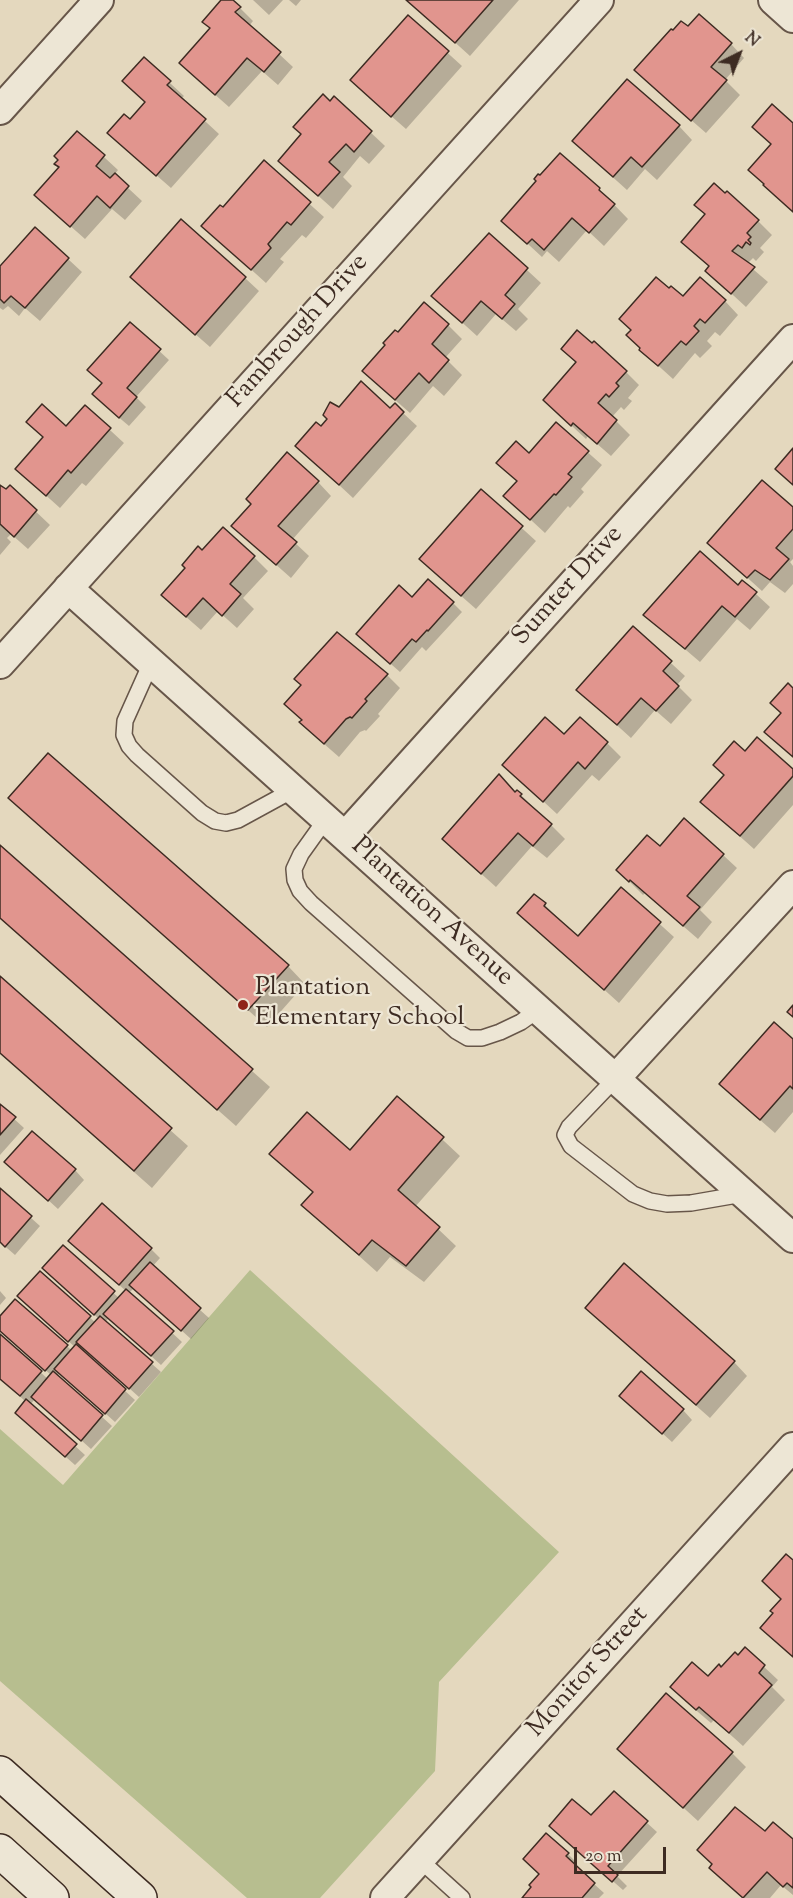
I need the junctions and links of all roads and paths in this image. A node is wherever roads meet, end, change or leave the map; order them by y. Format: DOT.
graph roads {
  1 [pos="99,0"];
  2 [pos="599,0"];
  3 [pos="773,0"];
  4 [pos="793,18"];
  5 [pos="0,110"];
  6 [pos="793,339"];
  7 [pos="69,588"];
  8 [pos="151,663"];
  9 [pos="0,664"];
  10 [pos="294,790"];
  11 [pos="335,828"];
  12 [pos="793,885"];
  13 [pos="538,1010"];
  14 [pos="615,1079"];
  15 [pos="743,1194"];
  16 [pos="793,1238"];
  17 [pos="793,1447"];
  18 [pos="0,1773"];
  19 [pos="0,1851"];
  20 [pos="420,1860"];
  21 [pos="52,1898"];
  22 [pos="140,1898"];
  23 [pos="386,1898"];
  24 [pos="462,1898"];
  1 -- 5 [label="street"];
  2 -- 7 [label="street, Fambrough Drive"];
  3 -- 4 [label="street"];
  6 -- 11 [label="street, Sumter Drive"];
  7 -- 8 [label="street, Plantation Avenue"];
  7 -- 9 [label="street, Fambrough Drive"];
  8 -- 10 [label="street, Plantation Avenue"];
  8 -- 10 [label="lane"];
  10 -- 11 [label="street, Plantation Avenue"];
  11 -- 13 [label="street, Plantation Avenue"];
  11 -- 13 [label="lane"];
  12 -- 14 [label="street"];
  13 -- 14 [label="street, Plantation Avenue"];
  14 -- 15 [label="street, Plantation Avenue"];
  14 -- 15 [label="lane"];
  15 -- 16 [label="street, Plantation Avenue"];
  17 -- 20 [label="street, Monitor Street"];
  18 -- 22 [label="main road"];
  19 -- 21 [label="main road"];
  20 -- 23 [label="street, Monitor Street"];
  20 -- 24 [label="lane"];
}
